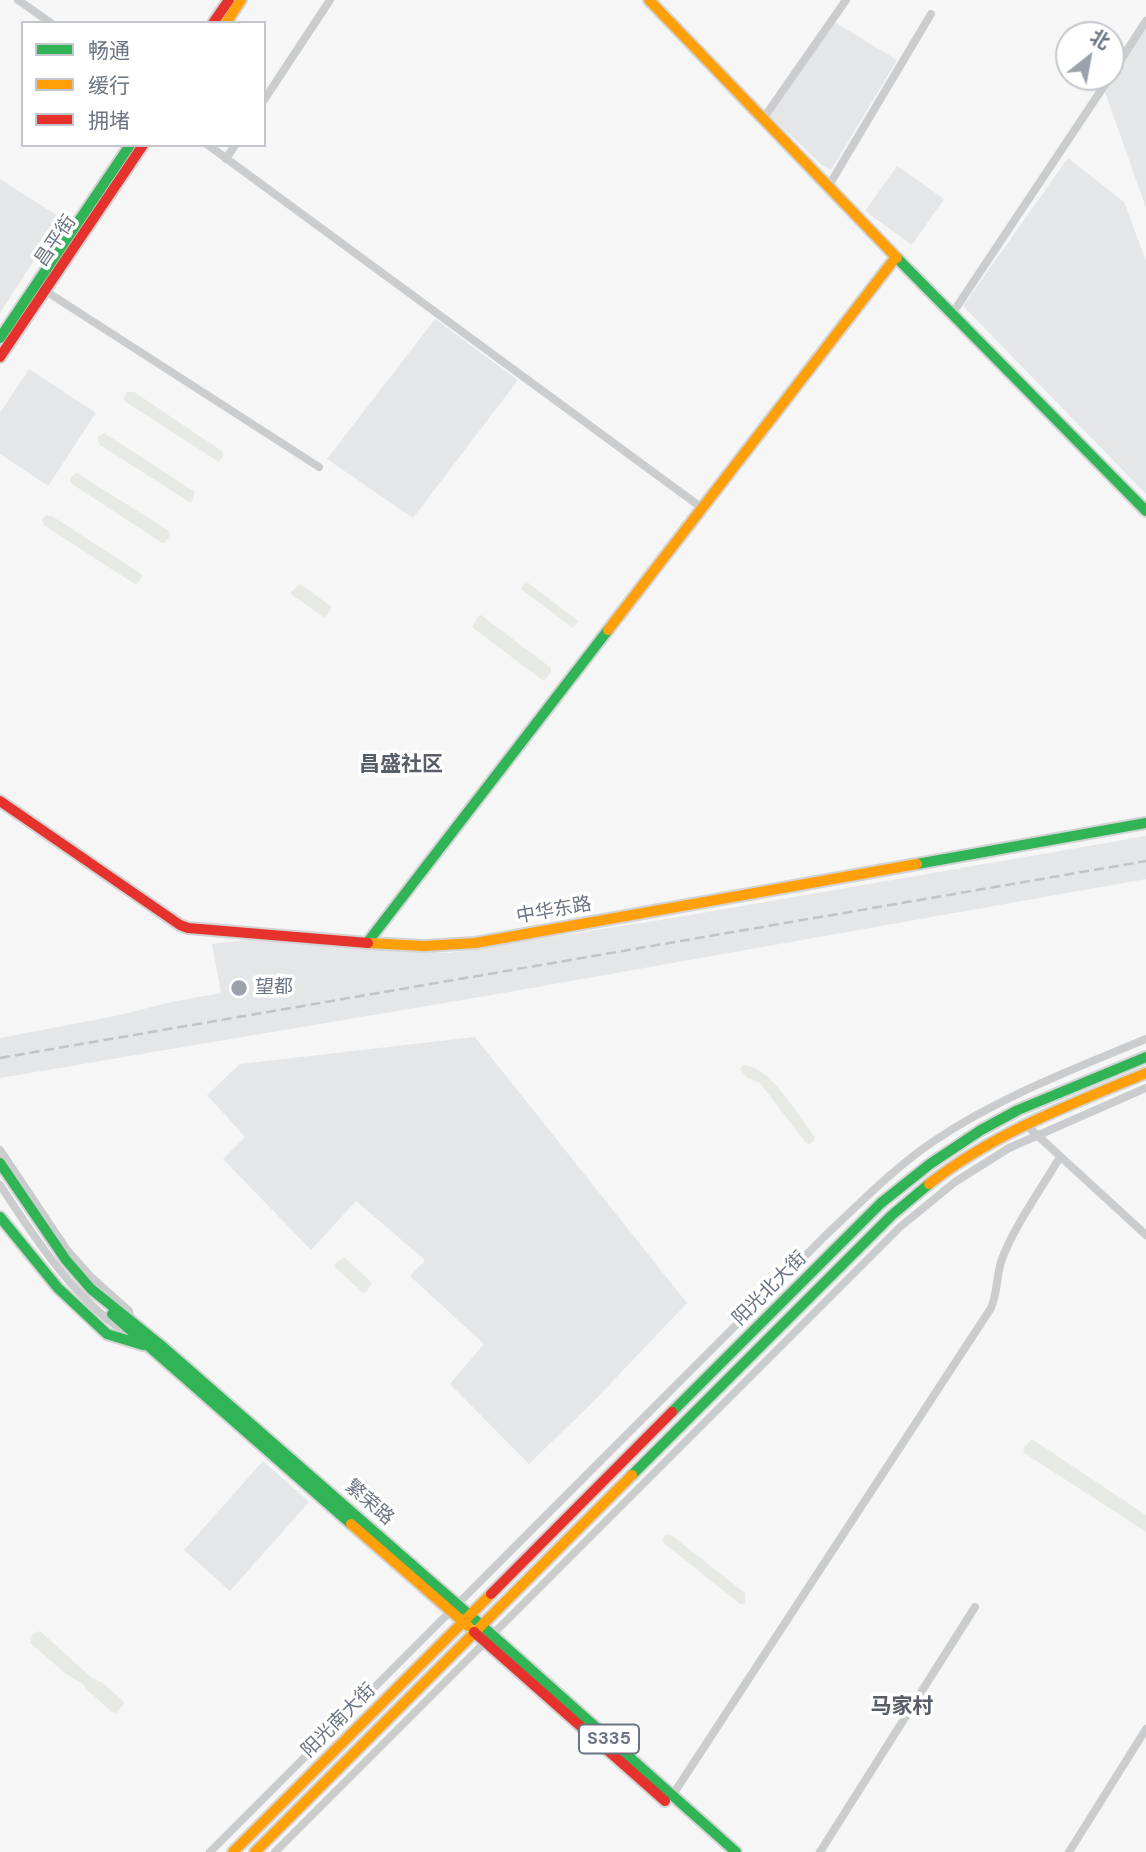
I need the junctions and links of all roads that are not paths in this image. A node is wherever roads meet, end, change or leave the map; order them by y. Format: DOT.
graph roads {
  1 [pos="18,0"];
  2 [pos="229,0"];
  3 [pos="241,0"];
  4 [pos="330,0"];
  5 [pos="649,0"];
  6 [pos="846,0"];
  7 [pos="931,13"];
  8 [pos="48,21"];
  9 [pos="214,21"];
  10 [pos="227,21"];
  11 [pos="1146,21"];
  12 [pos="1125,54"];
  13 [pos="1101,91"];
  14 [pos="266,97"];
  15 [pos="763,119"];
  16 [pos="129,147"];
  17 [pos="142,147"];
  18 [pos="211,147"];
  19 [pos="234,147"];
  20 [pos="226,159"];
  21 [pos="828,187"];
  22 [pos="896,257"];
  23 [pos="44,290"];
  24 [pos="952,314"];
  25 [pos="0,338"];
  26 [pos="0,357"];
  27 [pos="319,467"];
  28 [pos="702,508"];
  29 [pos="1146,511"];
  30 [pos="0,801"];
  31 [pos="1146,823"];
  32 [pos="367,943"];
  33 [pos="1146,1040"];
  34 [pos="1146,1057"];
  35 [pos="1146,1073"];
  36 [pos="1146,1088"];
  37 [pos="1025,1124"];
  38 [pos="1038,1136"];
  39 [pos="0,1150"];
  40 [pos="1060,1157"];
  41 [pos="0,1163"];
  42 [pos="0,1172"];
  43 [pos="0,1185"];
  44 [pos="0,1217"];
  45 [pos="1146,1235"];
  46 [pos="131,1321"];
  47 [pos="148,1347"];
  48 [pos="975,1607"];
  49 [pos="454,1608"];
  50 [pos="466,1618"];
  51 [pos="478,1628"];
  52 [pos="489,1639"];
  53 [pos="1146,1729"];
  54 [pos="672,1796"];
  55 [pos="210,1852"];
  56 [pos="233,1852"];
  57 [pos="255,1852"];
  58 [pos="275,1852"];
  59 [pos="724,1852"];
  60 [pos="737,1852"];
  61 [pos="820,1852"];
  62 [pos="1069,1852"];
  1 -- 8 [label="street"];
  2 -- 9 [label="main road"];
  3 -- 10 [label="main road"];
  4 -- 14 [label="street"];
  5 -- 15 [label="main road"];
  6 -- 15 [label="street"];
  7 -- 21 [label="street"];
  11 -- 12 [label="street"];
  13 -- 24 [label="street"];
  15 -- 21 [label="main road"];
  16 -- 25 [label="main road, 昌平街"];
  17 -- 23 [label="main road, 昌平街"];
  18 -- 20 [label="street"];
  19 -- 20 [label="street"];
  20 -- 28 [label="street"];
  21 -- 22 [label="main road"];
  22 -- 24 [label="main road"];
  22 -- 28 [label="main road"];
  23 -- 26 [label="main road, 昌平街"];
  23 -- 27 [label="street"];
  24 -- 29 [label="main road"];
  28 -- 32 [label="main road"];
  30 -- 32 [label="main road, 中华东路"];
  31 -- 32 [label="main road, 中华东路"];
  33 -- 49 [label="street"];
  34 -- 50 [label="main road, 阳光北大街"];
  35 -- 37 [label="main road, 阳光北大街"];
  36 -- 38 [label="street"];
  37 -- 38 [label="street"];
  37 -- 51 [label="main road, 阳光北大街"];
  38 -- 40 [label="street"];
  38 -- 52 [label="street"];
  39 -- 46 [label="street"];
  40 -- 45 [label="street"];
  40 -- 54 [label="street"];
  41 -- 46 [label="main road, 繁荣路"];
  42 -- 47 [label="main road, 繁荣路"];
  43 -- 47 [label="street"];
  44 -- 47 [label="main road"];
  46 -- 49 [label="main road, 繁荣路"];
  47 -- 49 [label="main road, 繁荣路"];
  48 -- 61 [label="street"];
  49 -- 50 [label="main road, 繁荣路"];
  49 -- 55 [label="street"];
  50 -- 51 [label="main road, 繁荣路"];
  50 -- 56 [label="main road, 阳光南大街"];
  51 -- 52 [label="main road, 繁荣路 / S335"];
  51 -- 57 [label="main road, 阳光南大街"];
  52 -- 54 [label="main road, 繁荣路 / S335"];
  52 -- 58 [label="street"];
  52 -- 59 [label="main road, 繁荣路 / S335"];
  53 -- 62 [label="street"];
  54 -- 60 [label="main road, 繁荣路 / S335"];
}
